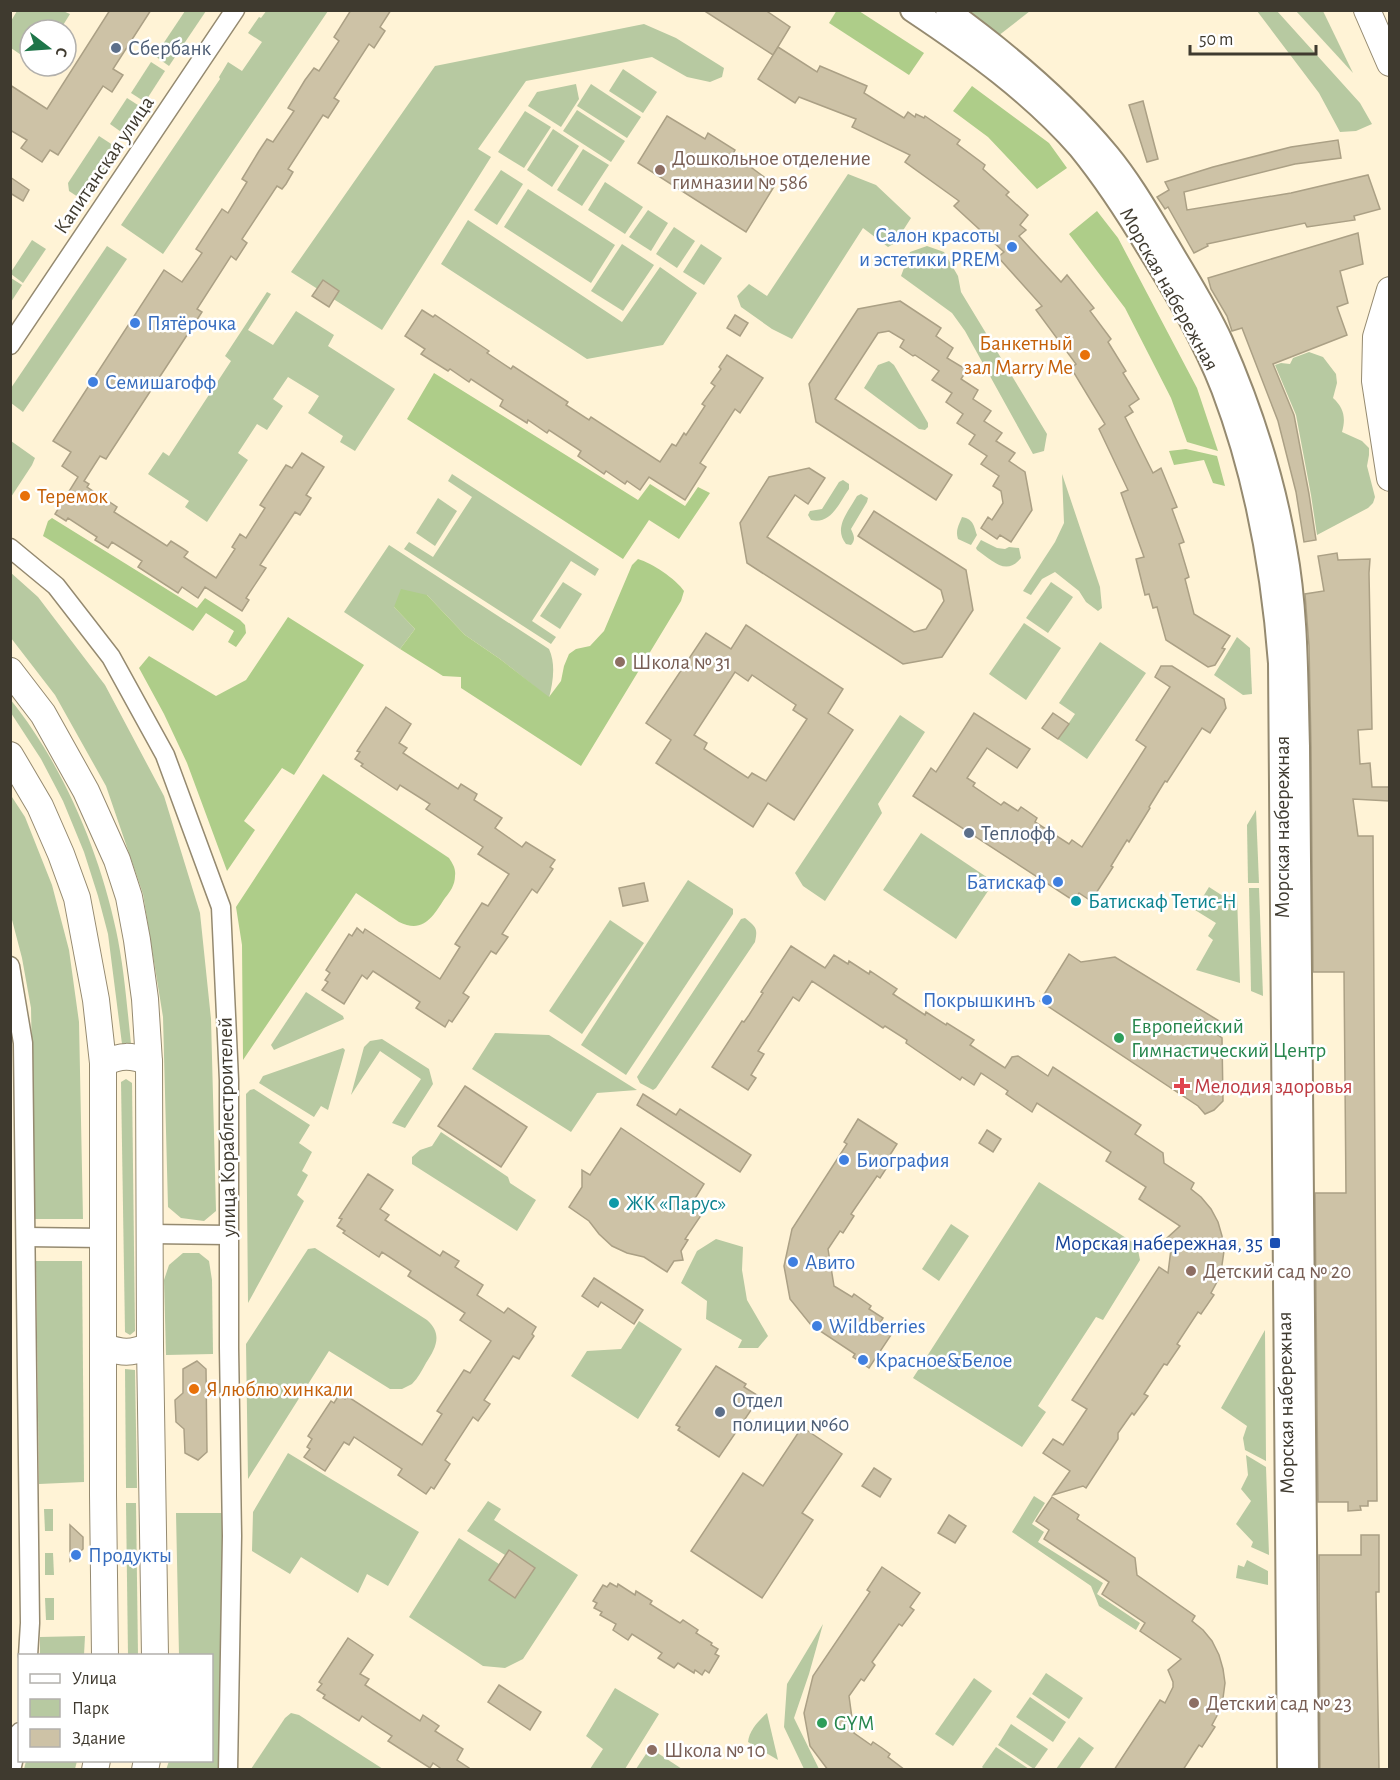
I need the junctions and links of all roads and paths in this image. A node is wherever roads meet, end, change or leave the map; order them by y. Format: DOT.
graph roads {
  1 [pos="235,10"];
  2 [pos="912,10"];
  3 [pos="946,10"];
  4 [pos="1367,10"];
  5 [pos="1389,63"];
  6 [pos="1389,290"];
  7 [pos="10,345"];
  8 [pos="1389,478"];
  9 [pos="10,548"];
  10 [pos="10,671"];
  11 [pos="10,755"];
  12 [pos="10,966"];
  13 [pos="149,1062"];
  14 [pos="103,1063"];
  15 [pos="150,1234"];
  16 [pos="229,1234"];
  17 [pos="26,1238"];
  18 [pos="104,1238"];
  19 [pos="150,1346"];
  20 [pos="103,1347"];
  21 [pos="28,1654"];
  22 [pos="105,1654"];
  23 [pos="155,1654"];
  24 [pos="18,1740"];
  25 [pos="11,1770"];
  26 [pos="228,1770"];
  27 [pos="1289,1770"];
  28 [pos="1307,1770"];
  1 -- 7 [label="street, Капитанская улица"];
  2 -- 27 [label="street, Морская набережная"];
  3 -- 28 [label="street, Морская набережная"];
  4 -- 5 [label="main road"];
  6 -- 8 [label="main road"];
  9 -- 16 [label="street, улица Кораблестроителей"];
  10 -- 13 [label="main road"];
  11 -- 14 [label="main road"];
  12 -- 17 [label="street"];
  13 -- 14 [label="main road"];
  13 -- 15 [label="main road"];
  14 -- 18 [label="main road"];
  15 -- 16 [label="street"];
  15 -- 19 [label="main road"];
  16 -- 26 [label="street, улица Кораблестроителей"];
  17 -- 18 [label="street"];
  17 -- 21 [label="street"];
  18 -- 20 [label="main road"];
  19 -- 20 [label="main road"];
  19 -- 23 [label="main road"];
  20 -- 22 [label="main road"];
  24 -- 25 [label="street"];
}
